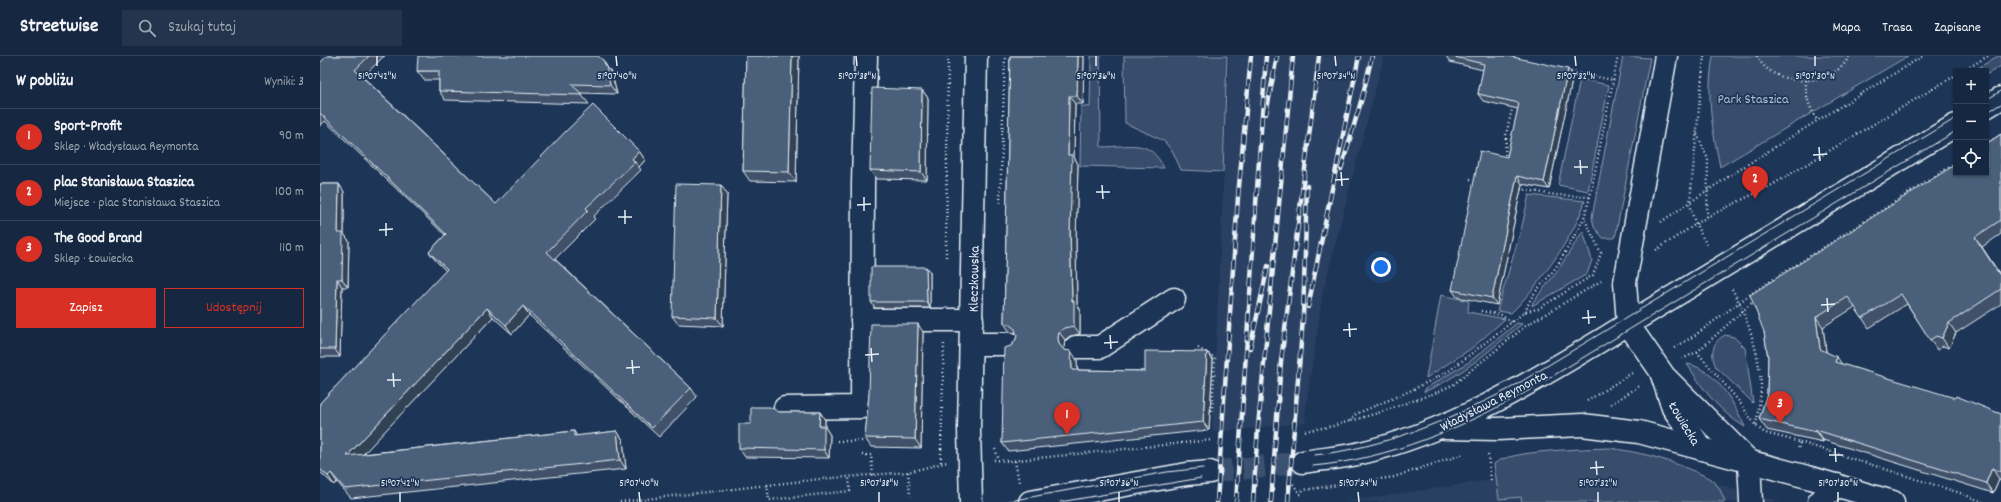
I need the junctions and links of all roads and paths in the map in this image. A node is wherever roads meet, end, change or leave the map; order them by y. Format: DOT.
graph roads {
  1 [pos="866,56"];
  2 [pos="948,56"];
  3 [pos="976,56"];
  4 [pos="1005,56"];
  5 [pos="1618,56"];
  6 [pos="1666,56"];
  7 [pos="1704,56"];
  8 [pos="1757,56"];
  9 [pos="1849,56"];
  10 [pos="1915,56"];
  11 [pos="1924,56"];
  12 [pos="1988,56"];
  13 [pos="1918,60"];
  14 [pos="1968,68"];
  15 [pos="1564,70"];
  16 [pos="1953,77"];
  17 [pos="1613,80"];
  18 [pos="1806,80"];
  19 [pos="2001,98"];
  20 [pos="1514,100"];
  21 [pos="1989,105"];
  22 [pos="1817,120"];
  23 [pos="1953,127"];
  24 [pos="1697,134"];
  25 [pos="2001,134"];
  26 [pos="1989,142"];
  27 [pos="1953,165"];
  28 [pos="1504,167"];
  29 [pos="1470,179"];
  30 [pos="1483,181"];
  31 [pos="1521,189"];
  32 [pos="1707,189"];
  33 [pos="1590,197"];
  34 [pos="1690,201"];
  35 [pos="1000,206"];
  36 [pos="1584,218"];
  37 [pos="1707,218"];
  38 [pos="1695,224"];
  39 [pos="1656,225"];
  40 [pos="1664,245"];
  41 [pos="946,258"];
  42 [pos="1600,282"];
  43 [pos="1174,299"];
  44 [pos="1757,299"];
  45 [pos="1740,302"];
  46 [pos="1481,311"];
  47 [pos="1526,311"];
  48 [pos="1743,312"];
  49 [pos="862,320"];
  50 [pos="972,320"];
  51 [pos="945,321"];
  52 [pos="1512,322"];
  53 [pos="1628,324"];
  54 [pos="971,344"];
  55 [pos="1010,344"];
  56 [pos="1678,346"];
  57 [pos="1076,347"];
  58 [pos="1198,348"];
  59 [pos="1697,352"];
  60 [pos="1634,372"];
  61 [pos="1661,372"];
  62 [pos="1582,405"];
  63 [pos="785,408"];
  64 [pos="1212,412"];
  65 [pos="1349,421"];
  66 [pos="1756,426"];
  67 [pos="1439,428"];
  68 [pos="1306,431"];
  69 [pos="1212,440"];
  70 [pos="837,441"];
  71 [pos="862,441"];
  72 [pos="1800,442"];
  73 [pos="941,449"];
  74 [pos="1702,449"];
  75 [pos="1471,452"];
  76 [pos="862,455"];
  77 [pos="1488,455"];
  78 [pos="999,460"];
  79 [pos="953,461"];
  80 [pos="1749,461"];
  81 [pos="1303,462"];
  82 [pos="908,472"];
  83 [pos="1210,472"];
  84 [pos="873,475"];
  85 [pos="849,477"];
  86 [pos="1491,480"];
  87 [pos="767,485"];
  88 [pos="1837,485"];
  89 [pos="1300,494"];
  90 [pos="910,496"];
  91 [pos="620,502"];
  92 [pos="971,502"];
  93 [pos="1030,502"];
  94 [pos="1751,502"];
  95 [pos="1819,502"];
  96 [pos="1893,502"];
  97 [pos="1983,502"];
  1 -- 49 [label="street"];
  2 -- 41 [label="path"];
  3 -- 50 [label="street, Kleczkowska"];
  4 -- 35 [label="path"];
  5 -- 17 [label="path"];
  6 -- 53 [label="street"];
  7 -- 24 [label="path"];
  8 -- 18 [label="path"];
  9 -- 18 [label="path"];
  10 -- 13 [label="path"];
  11 -- 13 [label="path"];
  12 -- 14 [label="path"];
  13 -- 22 [label="path"];
  15 -- 17 [label="path"];
  16 -- 37 [label="path"];
  17 -- 33 [label="path"];
  18 -- 22 [label="path"];
  19 -- 21 [label="street"];
  20 -- 28 [label="path"];
  22 -- 32 [label="path"];
  23 -- 53 [label="street, Władysława Reymonta"];
  24 -- 32 [label="path"];
  24 -- 34 [label="path"];
  25 -- 26 [label="path"];
  27 -- 45 [label="path"];
  29 -- 30 [label="path"];
  31 -- 33 [label="path"];
  32 -- 34 [label="path"];
  32 -- 37 [label="path"];
  33 -- 36 [label="path"];
  34 -- 38 [label="path"];
  34 -- 39 [label="path"];
  36 -- 47 [label="path"];
  36 -- 47 [label="path"];
  37 -- 38 [label="path"];
  38 -- 40 [label="path"];
  42 -- 65 [label="path"];
  43 -- 57 [label="street"];
  44 -- 48 [label="path"];
  45 -- 48 [label="path"];
  45 -- 56 [label="path"];
  46 -- 52 [label="path"];
  47 -- 52 [label="path"];
  48 -- 59 [label="path"];
  48 -- 66 [label="path"];
  49 -- 51 [label="street"];
  49 -- 63 [label="street"];
  50 -- 51 [label="street"];
  50 -- 54 [label="street, Kleczkowska"];
  51 -- 73 [label="path"];
  52 -- 65 [label="path"];
  53 -- 61 [label="street, Łowiecka"];
  53 -- 67 [label="street, Władysława Reymonta"];
  54 -- 55 [label="street"];
  54 -- 92 [label="street, Kleczkowska"];
  58 -- 64 [label="path"];
  60 -- 62 [label="path"];
  61 -- 74 [label="street, Łowiecka"];
  61 -- 80 [label="street, Łowiecka"];
  65 -- 68 [label="path"];
  67 -- 74 [label="street"];
  67 -- 81 [label="street, Władysława Reymonta"];
  69 -- 78 [label="path"];
  70 -- 71 [label="path"];
  72 -- 97 [label="path"];
  74 -- 80 [label="street, Łowiecka"];
  75 -- 89 [label="path"];
  76 -- 84 [label="path"];
  77 -- 86 [label="path"];
  79 -- 82 [label="path"];
  80 -- 88 [label="street, Łowiecka"];
  80 -- 94 [label="street"];
  82 -- 84 [label="path"];
  82 -- 90 [label="path"];
  83 -- 93 [label="street"];
  84 -- 85 [label="path"];
  85 -- 87 [label="path"];
  85 -- 87 [label="path"];
  87 -- 91 [label="path"];
  88 -- 95 [label="street"];
  88 -- 96 [label="street, Łowiecka"];
}
